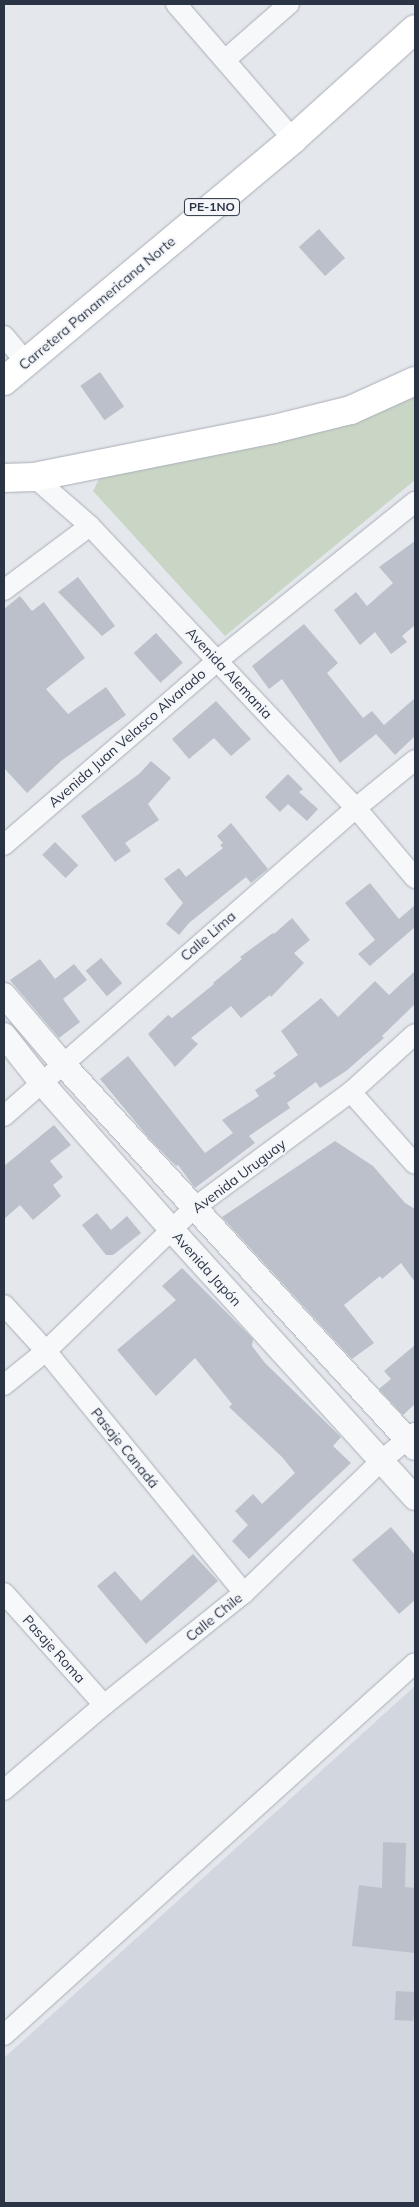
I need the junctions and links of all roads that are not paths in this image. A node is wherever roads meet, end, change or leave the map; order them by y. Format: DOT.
graph roads {
  1 [pos="176,4"];
  2 [pos="289,4"];
  3 [pos="415,29"];
  4 [pos="224,60"];
  5 [pos="293,139"];
  6 [pos="4,336"];
  7 [pos="26,362"];
  8 [pos="4,380"];
  9 [pos="415,381"];
  10 [pos="34,477"];
  11 [pos="4,478"];
  12 [pos="415,502"];
  13 [pos="90,526"];
  14 [pos="4,590"];
  15 [pos="217,661"];
  16 [pos="415,760"];
  17 [pos="356,808"];
  18 [pos="4,845"];
  19 [pos="415,878"];
  20 [pos="4,995"];
  21 [pos="415,1034"];
  22 [pos="4,1036"];
  23 [pos="62,1063"];
  24 [pos="41,1082"];
  25 [pos="351,1092"];
  26 [pos="4,1116"];
  27 [pos="415,1164"];
  28 [pos="194,1208"];
  29 [pos="171,1229"];
  30 [pos="4,1305"];
  31 [pos="46,1351"];
  32 [pos="4,1385"];
  33 [pos="413,1440"];
  34 [pos="382,1460"];
  35 [pos="415,1498"];
  36 [pos="4,1593"];
  37 [pos="244,1593"];
  38 [pos="415,1663"];
  39 [pos="104,1705"];
  40 [pos="4,1790"];
  41 [pos="4,2035"];
  1 -- 4 [label="street"];
  2 -- 4 [label="street"];
  3 -- 5 [label="main road, Carretera Panamericana Norte / PE-1NO"];
  4 -- 5 [label="street"];
  5 -- 7 [label="main road, Carretera Panamericana Norte / PE-1NO"];
  6 -- 7 [label="street"];
  7 -- 8 [label="main road, Carretera Panamericana Norte / PE-1NO"];
  9 -- 10 [label="main road"];
  10 -- 11 [label="main road"];
  10 -- 13 [label="street, Avenida Alemania"];
  12 -- 15 [label="street, Avenida Juan Velasco Alvarado"];
  13 -- 14 [label="street"];
  13 -- 15 [label="street, Avenida Alemania"];
  15 -- 17 [label="street, Avenida Alemania"];
  15 -- 18 [label="street, Avenida Juan Velasco Alvarado"];
  16 -- 17 [label="street, Calle Lima"];
  17 -- 19 [label="street, Avenida Alemania"];
  17 -- 23 [label="street, Calle Lima"];
  20 -- 23 [label="street"];
  21 -- 25 [label="street, Avenida Uruguay"];
  22 -- 24 [label="street, Avenida Japón"];
  23 -- 24 [label="street, Calle Lima"];
  23 -- 28 [label="street"];
  24 -- 26 [label="street, Calle Lima"];
  24 -- 29 [label="street, Avenida Japón"];
  25 -- 27 [label="street"];
  25 -- 28 [label="street, Avenida Uruguay"];
  28 -- 29 [label="street, Avenida Uruguay"];
  28 -- 33 [label="street"];
  29 -- 31 [label="street, Avenida Uruguay"];
  29 -- 34 [label="street, Avenida Japón"];
  30 -- 31 [label="street, Pasaje Canadá"];
  31 -- 32 [label="street, Avenida Uruguay"];
  31 -- 37 [label="street, Pasaje Canadá"];
  33 -- 34 [label="street, Calle Chile"];
  34 -- 35 [label="street, Avenida Japón"];
  34 -- 37 [label="street, Calle Chile"];
  36 -- 39 [label="street, Pasaje Roma"];
  37 -- 39 [label="street, Calle Chile"];
  38 -- 41 [label="street"];
  39 -- 40 [label="street, Calle Chile"];
}
